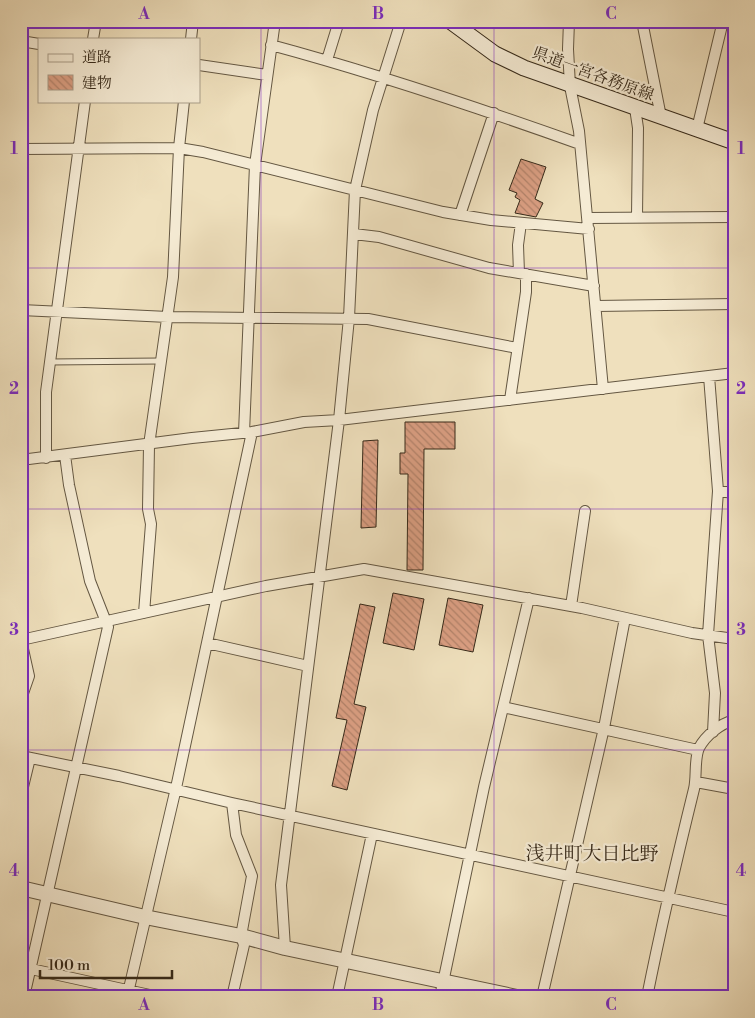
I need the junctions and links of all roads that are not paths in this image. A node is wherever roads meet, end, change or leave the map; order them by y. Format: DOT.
graph roads {
  1 [pos="96,21"];
  2 [pos="193,21"];
  3 [pos="275,21"];
  4 [pos="339,21"];
  5 [pos="401,21"];
  6 [pos="450,21"];
  7 [pos="569,21"];
  8 [pos="642,21"];
  9 [pos="722,21"];
  10 [pos="94,38"];
  11 [pos="191,38"];
  12 [pos="21,41"];
  13 [pos="38,44"];
  14 [pos="271,45"];
  15 [pos="328,60"];
  16 [pos="200,65"];
  17 [pos="267,75"];
  18 [pos="383,79"];
  19 [pos="570,86"];
  20 [pos="85,102"];
  21 [pos="184,102"];
  22 [pos="635,108"];
  23 [pos="494,113"];
  24 [pos="660,117"];
  25 [pos="697,130"];
  26 [pos="734,142"];
  27 [pos="580,144"];
  28 [pos="179,148"];
  29 [pos="21,149"];
  30 [pos="78,149"];
  31 [pos="255,165"];
  32 [pos="355,190"];
  33 [pos="460,214"];
  34 [pos="637,217"];
  35 [pos="734,217"];
  36 [pos="588,218"];
  37 [pos="521,222"];
  38 [pos="589,229"];
  39 [pos="354,234"];
  40 [pos="522,274"];
  41 [pos="594,286"];
  42 [pos="734,304"];
  43 [pos="596,306"];
  44 [pos="21,310"];
  45 [pos="56,311"];
  46 [pos="168,317"];
  47 [pos="249,318"];
  48 [pos="349,318"];
  49 [pos="517,348"];
  50 [pos="160,361"];
  51 [pos="50,362"];
  52 [pos="734,373"];
  53 [pos="709,376"];
  54 [pos="603,389"];
  55 [pos="510,400"];
  56 [pos="339,420"];
  57 [pos="248,433"];
  58 [pos="149,445"];
  59 [pos="65,455"];
  60 [pos="46,458"];
  61 [pos="21,460"];
  62 [pos="718,491"];
  63 [pos="734,493"];
  64 [pos="585,511"];
  65 [pos="320,577"];
  66 [pos="217,597"];
  67 [pos="529,598"];
  68 [pos="571,606"];
  69 [pos="144,613"];
  70 [pos="625,618"];
  71 [pos="105,622"];
  72 [pos="708,635"];
  73 [pos="734,639"];
  74 [pos="21,640"];
  75 [pos="207,643"];
  76 [pos="308,666"];
  77 [pos="21,699"];
  78 [pos="504,707"];
  79 [pos="734,720"];
  80 [pos="604,728"];
  81 [pos="713,732"];
  82 [pos="698,750"];
  83 [pos="26,757"];
  84 [pos="76,768"];
  85 [pos="696,782"];
  86 [pos="176,788"];
  87 [pos="734,789"];
  88 [pos="21,795"];
  89 [pos="232,803"];
  90 [pos="291,816"];
  91 [pos="372,834"];
  92 [pos="470,856"];
  93 [pos="569,876"];
  94 [pos="21,888"];
  95 [pos="47,896"];
  96 [pos="667,898"];
  97 [pos="734,912"];
  98 [pos="146,917"];
  99 [pos="241,936"];
  100 [pos="285,948"];
  101 [pos="345,960"];
  102 [pos="31,969"];
  103 [pos="443,981"];
  104 [pos="128,993"];
  105 [pos="24,997"];
  106 [pos="159,997"];
  107 [pos="232,997"];
  108 [pos="338,997"];
  109 [pos="440,997"];
  110 [pos="517,997"];
  111 [pos="542,997"];
  112 [pos="647,997"];
  1 -- 10 [label="street"];
  2 -- 11 [label="street"];
  3 -- 14 [label="street"];
  4 -- 15 [label="street"];
  5 -- 18 [label="street"];
  6 -- 19 [label="main road, 県道一宮各務原線"];
  7 -- 19 [label="street"];
  8 -- 24 [label="street"];
  9 -- 25 [label="street"];
  12 -- 13 [label="street"];
  14 -- 15 [label="street"];
  14 -- 17 [label="street"];
  15 -- 18 [label="street"];
  16 -- 17 [label="street"];
  17 -- 31 [label="street"];
  18 -- 23 [label="street"];
  18 -- 32 [label="street"];
  19 -- 22 [label="main road, 県道一宮各務原線"];
  19 -- 27 [label="street"];
  20 -- 30 [label="street"];
  21 -- 28 [label="street"];
  22 -- 24 [label="main road, 県道一宮各務原線"];
  22 -- 34 [label="street"];
  23 -- 27 [label="street"];
  23 -- 33 [label="street"];
  24 -- 25 [label="main road, 県道一宮各務原線"];
  25 -- 26 [label="main road, 県道一宮各務原線"];
  27 -- 36 [label="street"];
  28 -- 30 [label="street"];
  28 -- 31 [label="street"];
  28 -- 46 [label="street"];
  29 -- 30 [label="street"];
  30 -- 45 [label="street"];
  31 -- 32 [label="street"];
  31 -- 47 [label="street"];
  32 -- 33 [label="street"];
  32 -- 39 [label="street"];
  33 -- 37 [label="street"];
  34 -- 35 [label="street"];
  34 -- 36 [label="street"];
  36 -- 38 [label="street"];
  37 -- 38 [label="street"];
  37 -- 40 [label="street"];
  38 -- 41 [label="street"];
  39 -- 40 [label="street"];
  39 -- 48 [label="street"];
  40 -- 41 [label="street"];
  40 -- 49 [label="street"];
  41 -- 43 [label="street"];
  42 -- 43 [label="street"];
  43 -- 54 [label="street"];
  44 -- 45 [label="street"];
  45 -- 46 [label="street"];
  45 -- 51 [label="street"];
  46 -- 47 [label="street"];
  46 -- 50 [label="street"];
  47 -- 48 [label="street"];
  47 -- 57 [label="street"];
  48 -- 49 [label="street"];
  48 -- 56 [label="street"];
  49 -- 55 [label="street"];
  50 -- 51 [label="lane"];
  50 -- 58 [label="street"];
  51 -- 60 [label="street"];
  52 -- 53 [label="street"];
  53 -- 54 [label="street"];
  53 -- 62 [label="street"];
  54 -- 55 [label="street"];
  55 -- 56 [label="street"];
  56 -- 57 [label="street"];
  56 -- 65 [label="street"];
  57 -- 58 [label="street"];
  57 -- 66 [label="street"];
  58 -- 59 [label="street"];
  58 -- 69 [label="street"];
  59 -- 60 [label="street"];
  59 -- 71 [label="street"];
  60 -- 61 [label="street"];
  62 -- 63 [label="street"];
  62 -- 72 [label="street"];
  64 -- 68 [label="street"];
  65 -- 66 [label="street"];
  65 -- 67 [label="street"];
  65 -- 76 [label="street"];
  66 -- 69 [label="street"];
  66 -- 75 [label="street"];
  67 -- 68 [label="street"];
  67 -- 78 [label="street"];
  68 -- 70 [label="street"];
  69 -- 71 [label="street"];
  70 -- 72 [label="street"];
  70 -- 80 [label="street"];
  71 -- 74 [label="street"];
  71 -- 84 [label="street"];
  72 -- 73 [label="street"];
  72 -- 81 [label="street"];
  74 -- 77 [label="street"];
  75 -- 76 [label="street"];
  75 -- 86 [label="street"];
  76 -- 90 [label="street"];
  78 -- 80 [label="street"];
  78 -- 92 [label="street"];
  79 -- 81 [label="street"];
  80 -- 82 [label="street"];
  80 -- 93 [label="street"];
  81 -- 82 [label="street"];
  82 -- 85 [label="street"];
  83 -- 84 [label="street"];
  83 -- 88 [label="street"];
  84 -- 86 [label="street"];
  84 -- 95 [label="street"];
  85 -- 87 [label="street"];
  85 -- 96 [label="street"];
  86 -- 89 [label="street"];
  86 -- 98 [label="street"];
  89 -- 90 [label="street"];
  89 -- 99 [label="street"];
  90 -- 91 [label="street"];
  90 -- 100 [label="street"];
  91 -- 92 [label="street"];
  91 -- 101 [label="street"];
  92 -- 93 [label="street"];
  92 -- 103 [label="street"];
  93 -- 96 [label="street"];
  93 -- 111 [label="street"];
  94 -- 95 [label="street"];
  95 -- 98 [label="street"];
  95 -- 102 [label="street"];
  96 -- 97 [label="street"];
  96 -- 112 [label="street"];
  98 -- 99 [label="street"];
  98 -- 104 [label="street"];
  99 -- 100 [label="street"];
  99 -- 107 [label="street"];
  100 -- 101 [label="street"];
  101 -- 103 [label="street"];
  101 -- 108 [label="street"];
  102 -- 104 [label="street"];
  102 -- 105 [label="street"];
  103 -- 109 [label="street"];
  103 -- 110 [label="street"];
  104 -- 106 [label="street"];
}
